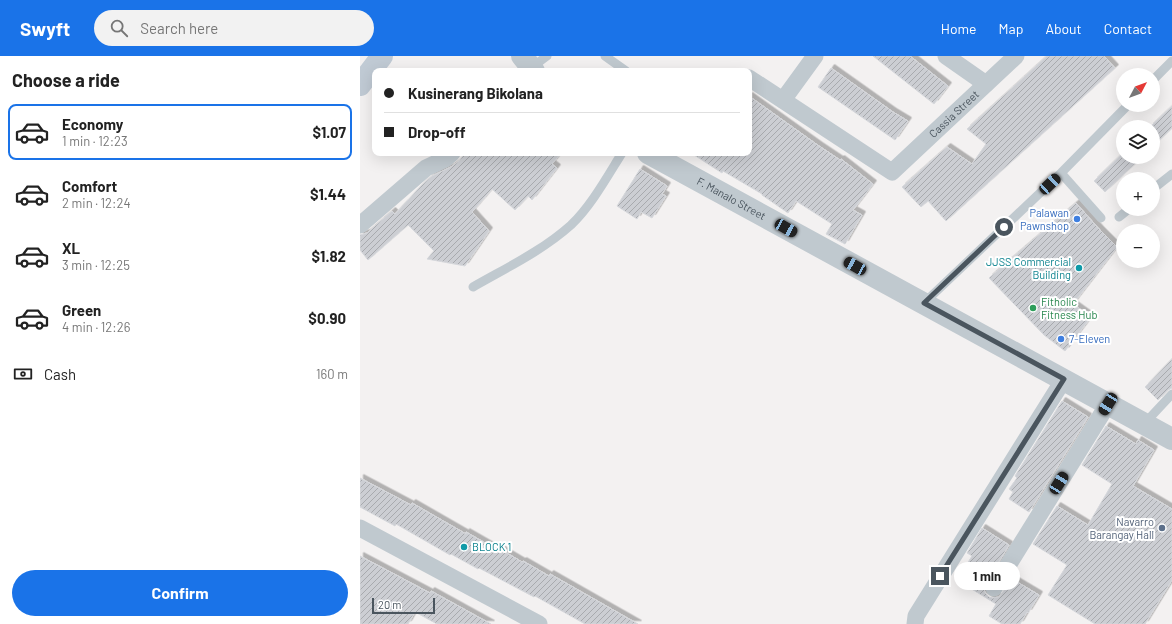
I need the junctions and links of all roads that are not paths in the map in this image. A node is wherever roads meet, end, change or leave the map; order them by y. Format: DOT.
graph roads {
  1 [pos="382,56"];
  2 [pos="605,56"];
  3 [pos="815,56"];
  4 [pos="946,56"];
  5 [pos="1016,56"];
  6 [pos="1172,61"];
  7 [pos="373,68"];
  8 [pos="622,68"];
  9 [pos="372,69"];
  10 [pos="1160,73"];
  11 [pos="752,80"];
  12 [pos="986,84"];
  13 [pos="360,85"];
  14 [pos="783,100"];
  15 [pos="1121,112"];
  16 [pos="448,156"];
  17 [pos="620,156"];
  18 [pos="654,156"];
  19 [pos="1061,173"];
  20 [pos="1172,174"];
  21 [pos="1160,183"];
  22 [pos="1101,218"];
  23 [pos="360,225"];
  24 [pos="473,288"];
  25 [pos="924,303"];
  26 [pos="1064,379"];
  27 [pos="1172,394"];
  28 [pos="1108,404"];
  29 [pos="1144,424"];
  30 [pos="1172,439"];
  31 [pos="360,528"];
  32 [pos="994,588"];
  33 [pos="539,624"];
  34 [pos="915,624"];
  1 -- 7 [label="main road"];
  2 -- 8 [label="lane"];
  3 -- 14 [label="street"];
  4 -- 12 [label="street"];
  5 -- 12 [label="street, Cassia Street"];
  6 -- 10 [label="lane"];
  9 -- 13 [label="main road"];
  11 -- 14 [label="street"];
  12 -- 14 [label="street, Cassia Street"];
  15 -- 19 [label="lane"];
  16 -- 23 [label="street"];
  17 -- 24 [label="lane"];
  18 -- 25 [label="street, F. Manalo Street"];
  19 -- 22 [label="lane"];
  19 -- 25 [label="lane"];
  20 -- 21 [label="lane"];
  25 -- 26 [label="street, F. Manalo Street"];
  26 -- 28 [label="street, F. Manalo Street"];
  26 -- 34 [label="street"];
  27 -- 29 [label="lane"];
  28 -- 29 [label="street, F. Manalo Street"];
  28 -- 32 [label="street"];
  29 -- 30 [label="street, F. Manalo Street"];
  31 -- 33 [label="street"];
}
